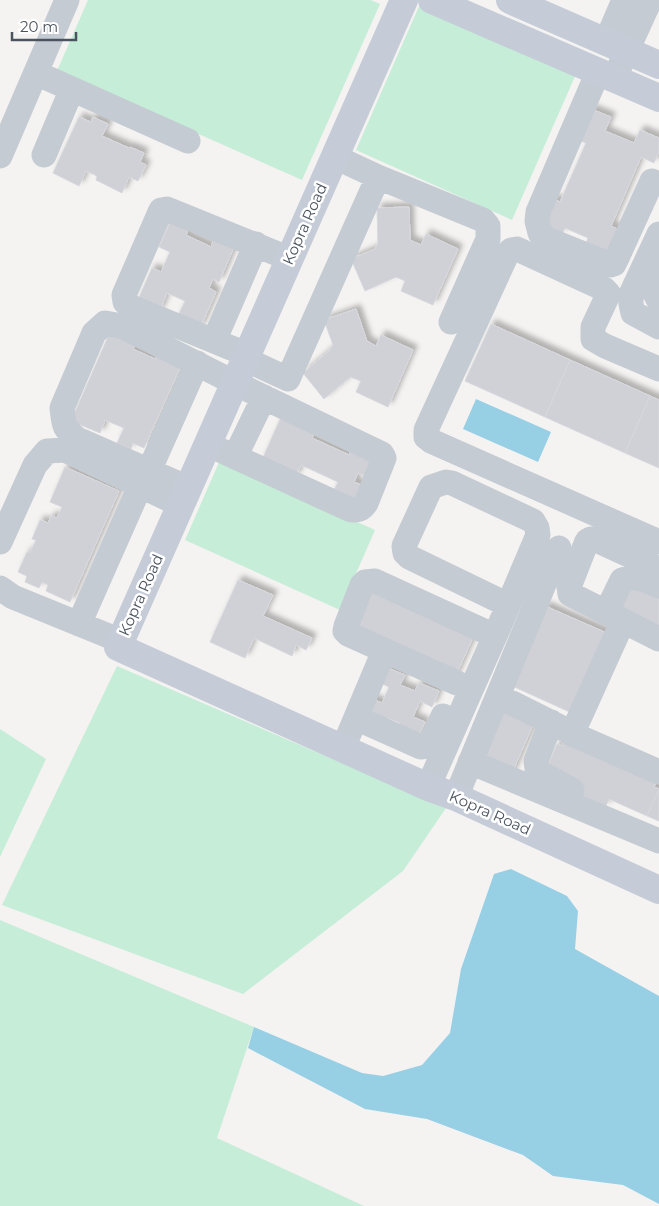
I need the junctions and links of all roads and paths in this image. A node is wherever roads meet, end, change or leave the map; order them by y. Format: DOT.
graph roads {
  1 [pos="67,0"];
  2 [pos="404,0"];
  3 [pos="432,0"];
  4 [pos="510,0"];
  5 [pos="624,0"];
  6 [pos="650,0"];
  7 [pos="616,46"];
  8 [pos="659,65"];
  9 [pos="36,73"];
  10 [pos="606,75"];
  11 [pos="72,89"];
  12 [pos="659,98"];
  13 [pos="188,141"];
  14 [pos="0,156"];
  15 [pos="44,156"];
  16 [pos="335,157"];
  17 [pos="656,174"];
  18 [pos="378,176"];
  19 [pos="659,234"];
  20 [pos="256,244"];
  21 [pos="290,259"];
  22 [pos="659,261"];
  23 [pos="659,301"];
  24 [pos="451,322"];
  25 [pos="659,327"];
  26 [pos="214,340"];
  27 [pos="197,363"];
  28 [pos="242,365"];
  29 [pos="659,368"];
  30 [pos="264,397"];
  31 [pos="208,444"];
  32 [pos="235,457"];
  33 [pos="144,478"];
  34 [pos="184,497"];
  35 [pos="0,542"];
  36 [pos="659,542"];
  37 [pos="560,548"];
  38 [pos="659,569"];
  39 [pos="659,586"];
  40 [pos="0,588"];
  41 [pos="508,605"];
  42 [pos="614,617"];
  43 [pos="79,624"];
  44 [pos="491,631"];
  45 [pos="659,639"];
  46 [pos="120,640"];
  47 [pos="384,651"];
  48 [pos="456,684"];
  49 [pos="512,703"];
  50 [pos="356,718"];
  51 [pos="550,722"];
  52 [pos="572,734"];
  53 [pos="343,748"];
  54 [pos="472,756"];
  55 [pos="659,772"];
  56 [pos="428,787"];
  57 [pos="572,790"];
  58 [pos="456,797"];
  59 [pos="659,841"];
  60 [pos="659,890"];
  1 -- 9 [label="street"];
  2 -- 16 [label="street, Kopra Road"];
  3 -- 10 [label="street"];
  4 -- 7 [label="street"];
  5 -- 7 [label="street"];
  6 -- 7 [label="street"];
  7 -- 8 [label="street"];
  7 -- 10 [label="street"];
  9 -- 11 [label="street"];
  9 -- 14 [label="street"];
  10 -- 12 [label="street"];
  10 -- 17 [label="street"];
  11 -- 13 [label="street"];
  11 -- 15 [label="street"];
  16 -- 18 [label="street"];
  16 -- 21 [label="street, Kopra Road"];
  18 -- 24 [label="street"];
  18 -- 28 [label="street"];
  19 -- 25 [label="street"];
  20 -- 21 [label="street"];
  20 -- 26 [label="street"];
  20 -- 26 [label="street"];
  21 -- 28 [label="street, Kopra Road"];
  22 -- 23 [label="street"];
  26 -- 28 [label="street"];
  27 -- 28 [label="street"];
  27 -- 33 [label="street"];
  27 -- 33 [label="street"];
  28 -- 30 [label="street"];
  28 -- 31 [label="street, Kopra Road"];
  29 -- 36 [label="street"];
  30 -- 32 [label="street"];
  30 -- 32 [label="street"];
  31 -- 32 [label="street"];
  31 -- 34 [label="street, Kopra Road"];
  33 -- 34 [label="street"];
  33 -- 35 [label="street"];
  33 -- 43 [label="street"];
  34 -- 46 [label="street, Kopra Road"];
  37 -- 54 [label="street"];
  38 -- 42 [label="street"];
  39 -- 42 [label="street"];
  40 -- 43 [label="street"];
  41 -- 41 [label="street"];
  41 -- 44 [label="street"];
  42 -- 45 [label="street"];
  42 -- 52 [label="street"];
  43 -- 46 [label="street"];
  44 -- 47 [label="street"];
  44 -- 48 [label="street"];
  44 -- 56 [label="street"];
  46 -- 53 [label="street, Kopra Road"];
  47 -- 48 [label="street"];
  47 -- 50 [label="street"];
  48 -- 50 [label="street"];
  49 -- 51 [label="street"];
  50 -- 53 [label="street"];
  51 -- 52 [label="street"];
  51 -- 57 [label="street"];
  52 -- 55 [label="street"];
  53 -- 56 [label="street, Kopra Road"];
  54 -- 58 [label="street"];
  54 -- 59 [label="street"];
  56 -- 58 [label="street, Kopra Road"];
  58 -- 60 [label="street, Kopra Road"];
}
